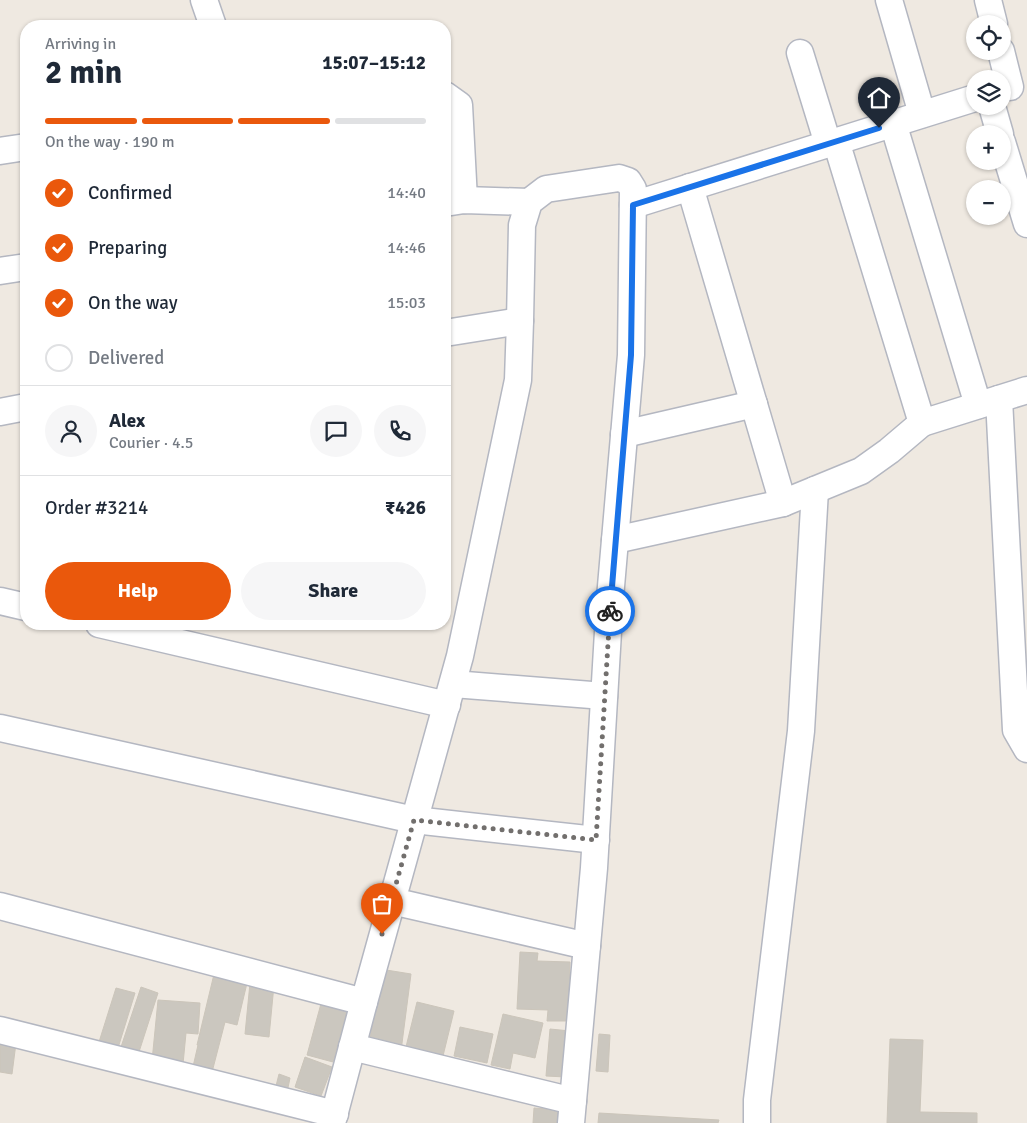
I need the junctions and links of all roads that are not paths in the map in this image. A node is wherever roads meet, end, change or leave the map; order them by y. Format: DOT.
graph roads {
  1 [pos="204,0"];
  2 [pos="888,0"];
  3 [pos="988,0"];
  4 [pos="992,15"];
  5 [pos="211,20"];
  6 [pos="800,53"];
  7 [pos="1004,60"];
  8 [pos="1013,86"];
  9 [pos="451,99"];
  10 [pos="966,101"];
  11 [pos="922,114"];
  12 [pos="893,123"];
  13 [pos="832,143"];
  14 [pos="20,148"];
  15 [pos="0,151"];
  16 [pos="1011,170"];
  17 [pos="690,187"];
  18 [pos="455,201"];
  19 [pos="529,202"];
  20 [pos="633,205"];
  21 [pos="1027,224"];
  22 [pos="20,268"];
  23 [pos="0,271"];
  24 [pos="520,321"];
  25 [pos="451,333"];
  26 [pos="1027,390"];
  27 [pos="989,402"];
  28 [pos="754,404"];
  29 [pos="20,408"];
  30 [pos="0,412"];
  31 [pos="922,423"];
  32 [pos="624,434"];
  33 [pos="815,490"];
  34 [pos="783,503"];
  35 [pos="615,540"];
  36 [pos="0,601"];
  37 [pos="20,606"];
  38 [pos="152,630"];
  39 [pos="169,632"];
  40 [pos="450,694"];
  41 [pos="604,696"];
  42 [pos="0,728"];
  43 [pos="1027,749"];
  44 [pos="414,820"];
  45 [pos="596,840"];
  46 [pos="392,901"];
  47 [pos="0,906"];
  48 [pos="587,946"];
  49 [pos="364,1002"];
  50 [pos="0,1030"];
  51 [pos="352,1047"];
  52 [pos="572,1112"];
  53 [pos="333,1118"];
  54 [pos="757,1123"];
  1 -- 5 [label="street"];
  2 -- 11 [label="street"];
  3 -- 4 [label="street"];
  6 -- 13 [label="street"];
  7 -- 8 [label="street"];
  9 -- 18 [label="street"];
  10 -- 11 [label="street"];
  11 -- 12 [label="street"];
  12 -- 13 [label="street"];
  12 -- 27 [label="street"];
  13 -- 17 [label="street"];
  13 -- 31 [label="street"];
  14 -- 15 [label="street"];
  16 -- 21 [label="street"];
  17 -- 20 [label="street"];
  17 -- 28 [label="street"];
  18 -- 19 [label="street"];
  19 -- 20 [label="street"];
  19 -- 24 [label="street"];
  20 -- 32 [label="street"];
  22 -- 23 [label="street"];
  24 -- 25 [label="street"];
  24 -- 40 [label="street"];
  26 -- 27 [label="street"];
  27 -- 31 [label="street"];
  27 -- 43 [label="street"];
  28 -- 32 [label="street"];
  28 -- 34 [label="street"];
  29 -- 30 [label="street"];
  31 -- 33 [label="street"];
  32 -- 35 [label="street"];
  33 -- 34 [label="street"];
  33 -- 54 [label="street"];
  34 -- 35 [label="street"];
  35 -- 41 [label="street"];
  36 -- 37 [label="street"];
  38 -- 39 [label="street"];
  39 -- 40 [label="street"];
  40 -- 41 [label="street"];
  40 -- 44 [label="street"];
  41 -- 45 [label="street"];
  42 -- 44 [label="street"];
  44 -- 45 [label="street"];
  44 -- 46 [label="street"];
  45 -- 48 [label="street"];
  46 -- 48 [label="street"];
  46 -- 49 [label="street"];
  47 -- 49 [label="street"];
  48 -- 52 [label="street"];
  49 -- 51 [label="street"];
  50 -- 53 [label="street"];
  51 -- 52 [label="street"];
  51 -- 53 [label="street"];
}
